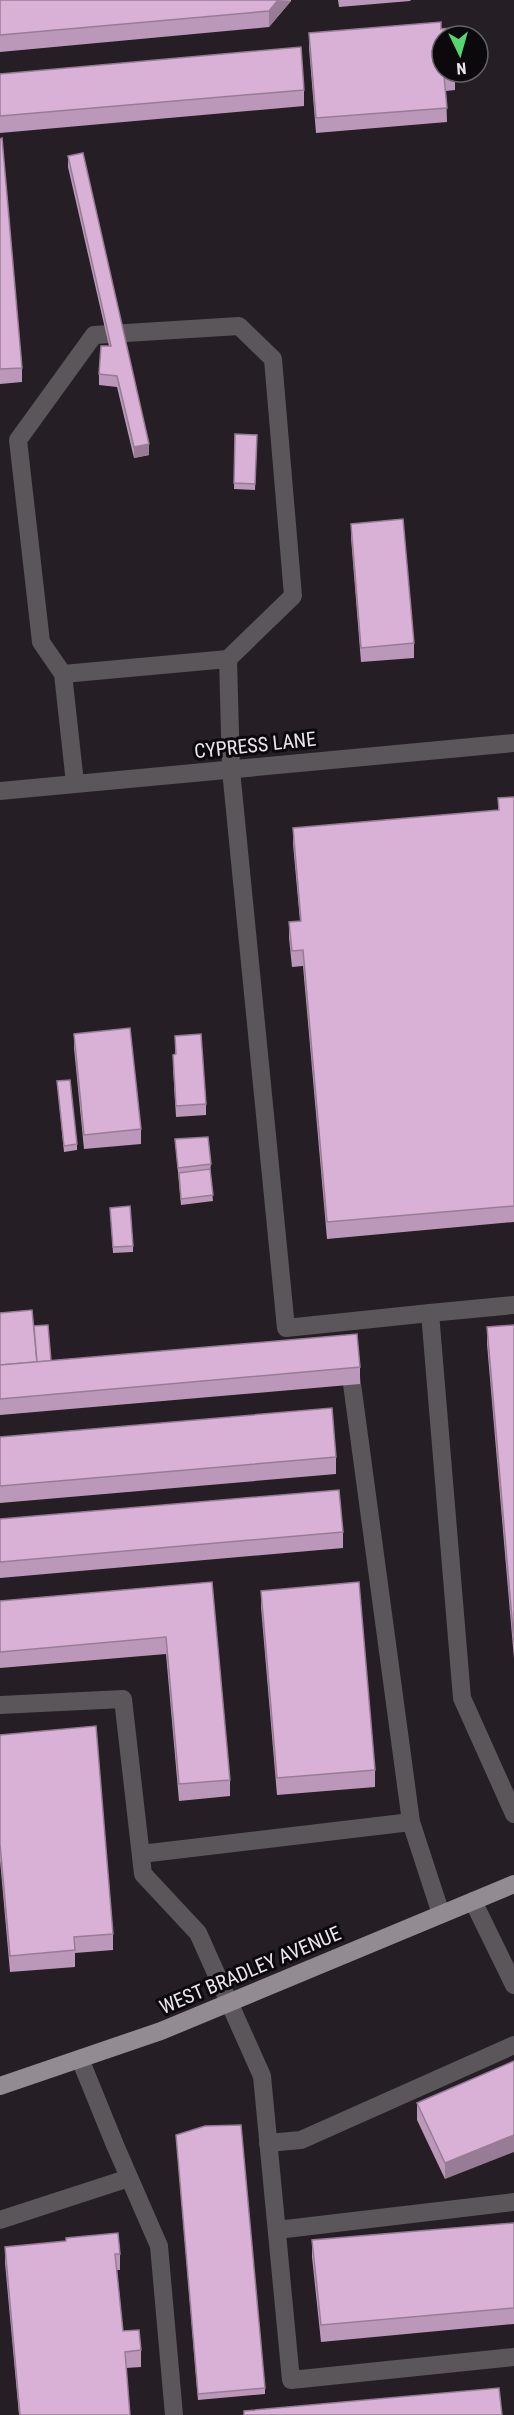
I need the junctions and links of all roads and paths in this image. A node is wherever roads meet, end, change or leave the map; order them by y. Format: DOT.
graph roads {
  1 [pos="228,659"];
  2 [pos="63,674"];
  3 [pos="514,742"];
  4 [pos="231,770"];
  5 [pos="75,783"];
  6 [pos="0,791"];
  7 [pos="514,1305"];
  8 [pos="430,1313"];
  9 [pos="350,1370"];
  10 [pos="0,1705"];
  11 [pos="514,1814"];
  12 [pos="411,1822"];
  13 [pos="141,1854"];
  14 [pos="514,1884"];
  15 [pos="472,1901"];
  16 [pos="441,1914"];
  17 [pos="514,1985"];
  18 [pos="229,2003"];
  19 [pos="514,2045"];
  20 [pos="80,2059"];
  21 [pos="0,2086"];
  22 [pos="268,2143"];
  23 [pos="129,2178"];
  24 [pos="514,2202"];
  25 [pos="0,2220"];
  26 [pos="277,2230"];
  27 [pos="514,2357"];
  28 [pos="174,2415"];
  1 -- 2 [label="street"];
  1 -- 2 [label="street"];
  1 -- 4 [label="street"];
  2 -- 5 [label="street"];
  3 -- 4 [label="street, CYPRESS LANE"];
  4 -- 5 [label="street, CYPRESS LANE"];
  4 -- 8 [label="street"];
  5 -- 6 [label="street, CYPRESS LANE"];
  7 -- 8 [label="street"];
  8 -- 11 [label="street"];
  9 -- 12 [label="street"];
  10 -- 13 [label="street"];
  12 -- 13 [label="street"];
  12 -- 16 [label="street"];
  13 -- 18 [label="street"];
  14 -- 15 [label="main road, WEST BRADLEY AVENUE"];
  15 -- 16 [label="main road, WEST BRADLEY AVENUE"];
  15 -- 17 [label="street"];
  16 -- 18 [label="main road, WEST BRADLEY AVENUE"];
  18 -- 20 [label="main road, WEST BRADLEY AVENUE"];
  18 -- 22 [label="street"];
  19 -- 22 [label="street"];
  20 -- 21 [label="main road, WEST BRADLEY AVENUE"];
  20 -- 23 [label="street"];
  22 -- 26 [label="street"];
  23 -- 25 [label="street"];
  23 -- 28 [label="street"];
  24 -- 26 [label="street"];
  26 -- 27 [label="street"];
}
